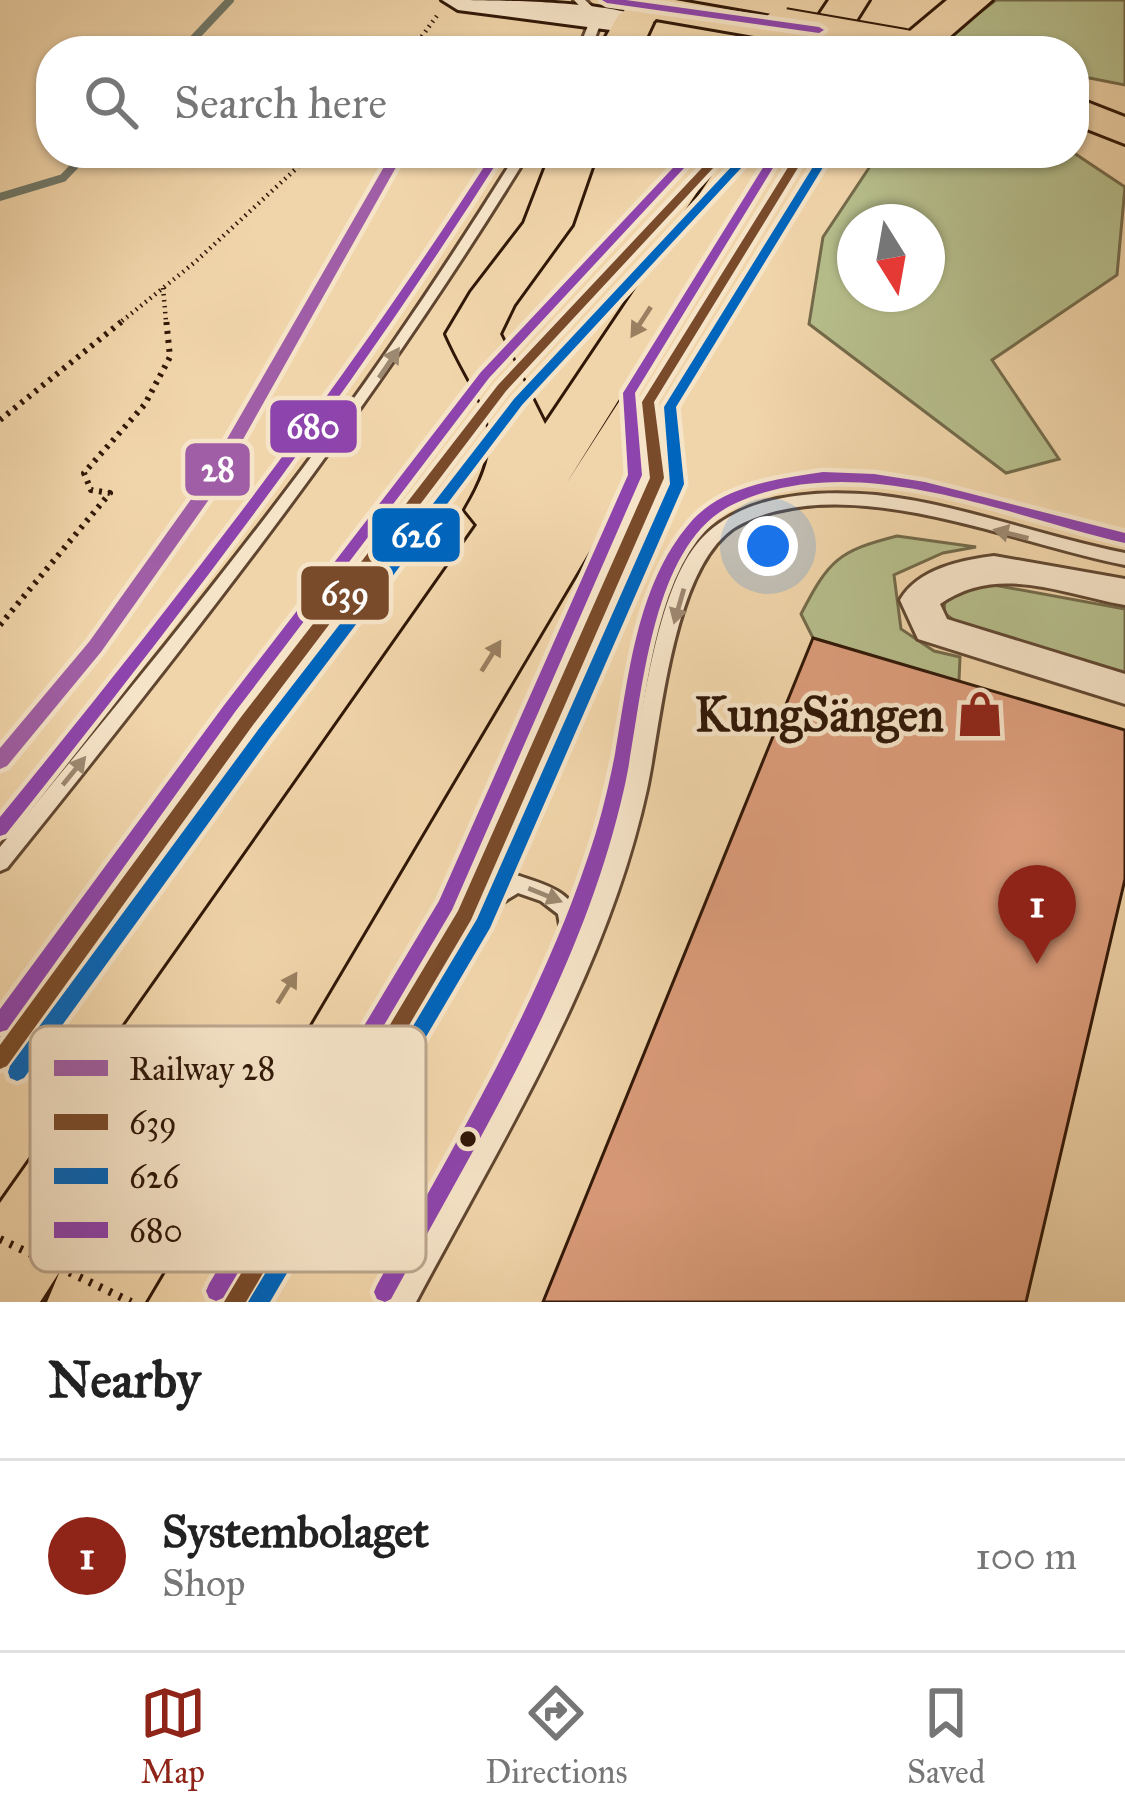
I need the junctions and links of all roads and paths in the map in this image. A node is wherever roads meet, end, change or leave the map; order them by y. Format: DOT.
graph roads {
  1 [pos="846,0"];
  2 [pos="972,0"];
  3 [pos="448,7"];
  4 [pos="618,14"];
  5 [pos="424,36"];
  6 [pos="746,36"];
  7 [pos="808,36"];
  8 [pos="905,36"];
  9 [pos="1089,86"];
  10 [pos="1125,94"];
  11 [pos="1089,103"];
  12 [pos="1125,113"];
  13 [pos="1089,116"];
  14 [pos="1125,132"];
  15 [pos="297,168"];
  16 [pos="513,168"];
  17 [pos="569,168"];
  18 [pos="708,168"];
  19 [pos="761,176"];
  20 [pos="163,288"];
  21 [pos="502,388"];
  22 [pos="648,402"];
  23 [pos="0,420"];
  24 [pos="1125,559"];
  25 [pos="1125,592"];
  26 [pos="0,626"];
  27 [pos="1125,689"];
  28 [pos="0,862"];
  29 [pos="465,915"];
  30 [pos="578,970"];
  31 [pos="144,1026"];
  32 [pos="173,1026"];
  33 [pos="263,1026"];
  34 [pos="399,1026"];
  35 [pos="0,1060"];
  36 [pos="30,1194"];
  37 [pos="30,1237"];
  38 [pos="0,1238"];
  39 [pos="30,1253"];
  40 [pos="426,1257"];
  41 [pos="70,1272"];
  42 [pos="112,1272"];
  43 [pos="252,1272"];
  44 [pos="418,1272"];
  45 [pos="0,1281"];
  46 [pos="93,1302"];
  47 [pos="131,1302"];
  48 [pos="234,1302"];
  49 [pos="402,1302"];
  1 -- 7 [label="highway"];
  2 -- 8 [label="highway"];
  3 -- 4 [label="main road"];
  3 -- 5 [label="path"];
  4 -- 6 [label="main road"];
  9 -- 10 [label="main road"];
  11 -- 12 [label="main road"];
  13 -- 14 [label="main road"];
  15 -- 20 [label="path"];
  28 -- 16 [label="lane, one-way"];
  17 -- 21 [label="highway"];
  18 -- 21 [label="lane"];
  19 -- 22 [label="highway"];
  19 -- 32 [label="highway, one-way"];
  20 -- 23 [label="path"];
  20 -- 26 [label="path"];
  21 -- 31 [label="highway"];
  21 -- 35 [label="lane"];
  22 -- 29 [label="lane"];
  33 -- 22 [label="highway, one-way"];
  24 -- 30 [label="lane, one-way"];
  25 -- 27 [label="street"];
  29 -- 30 [label="lane, one-way"];
  29 -- 34 [label="lane"];
  30 -- 40 [label="lane"];
  36 -- 38 [label="highway"];
  37 -- 45 [label="highway, one-way"];
  38 -- 39 [label="path, bridge"];
  41 -- 47 [label="path, bridge"];
  46 -- 42 [label="highway, one-way"];
  43 -- 48 [label="lane"];
  44 -- 49 [label="lane"];
}
